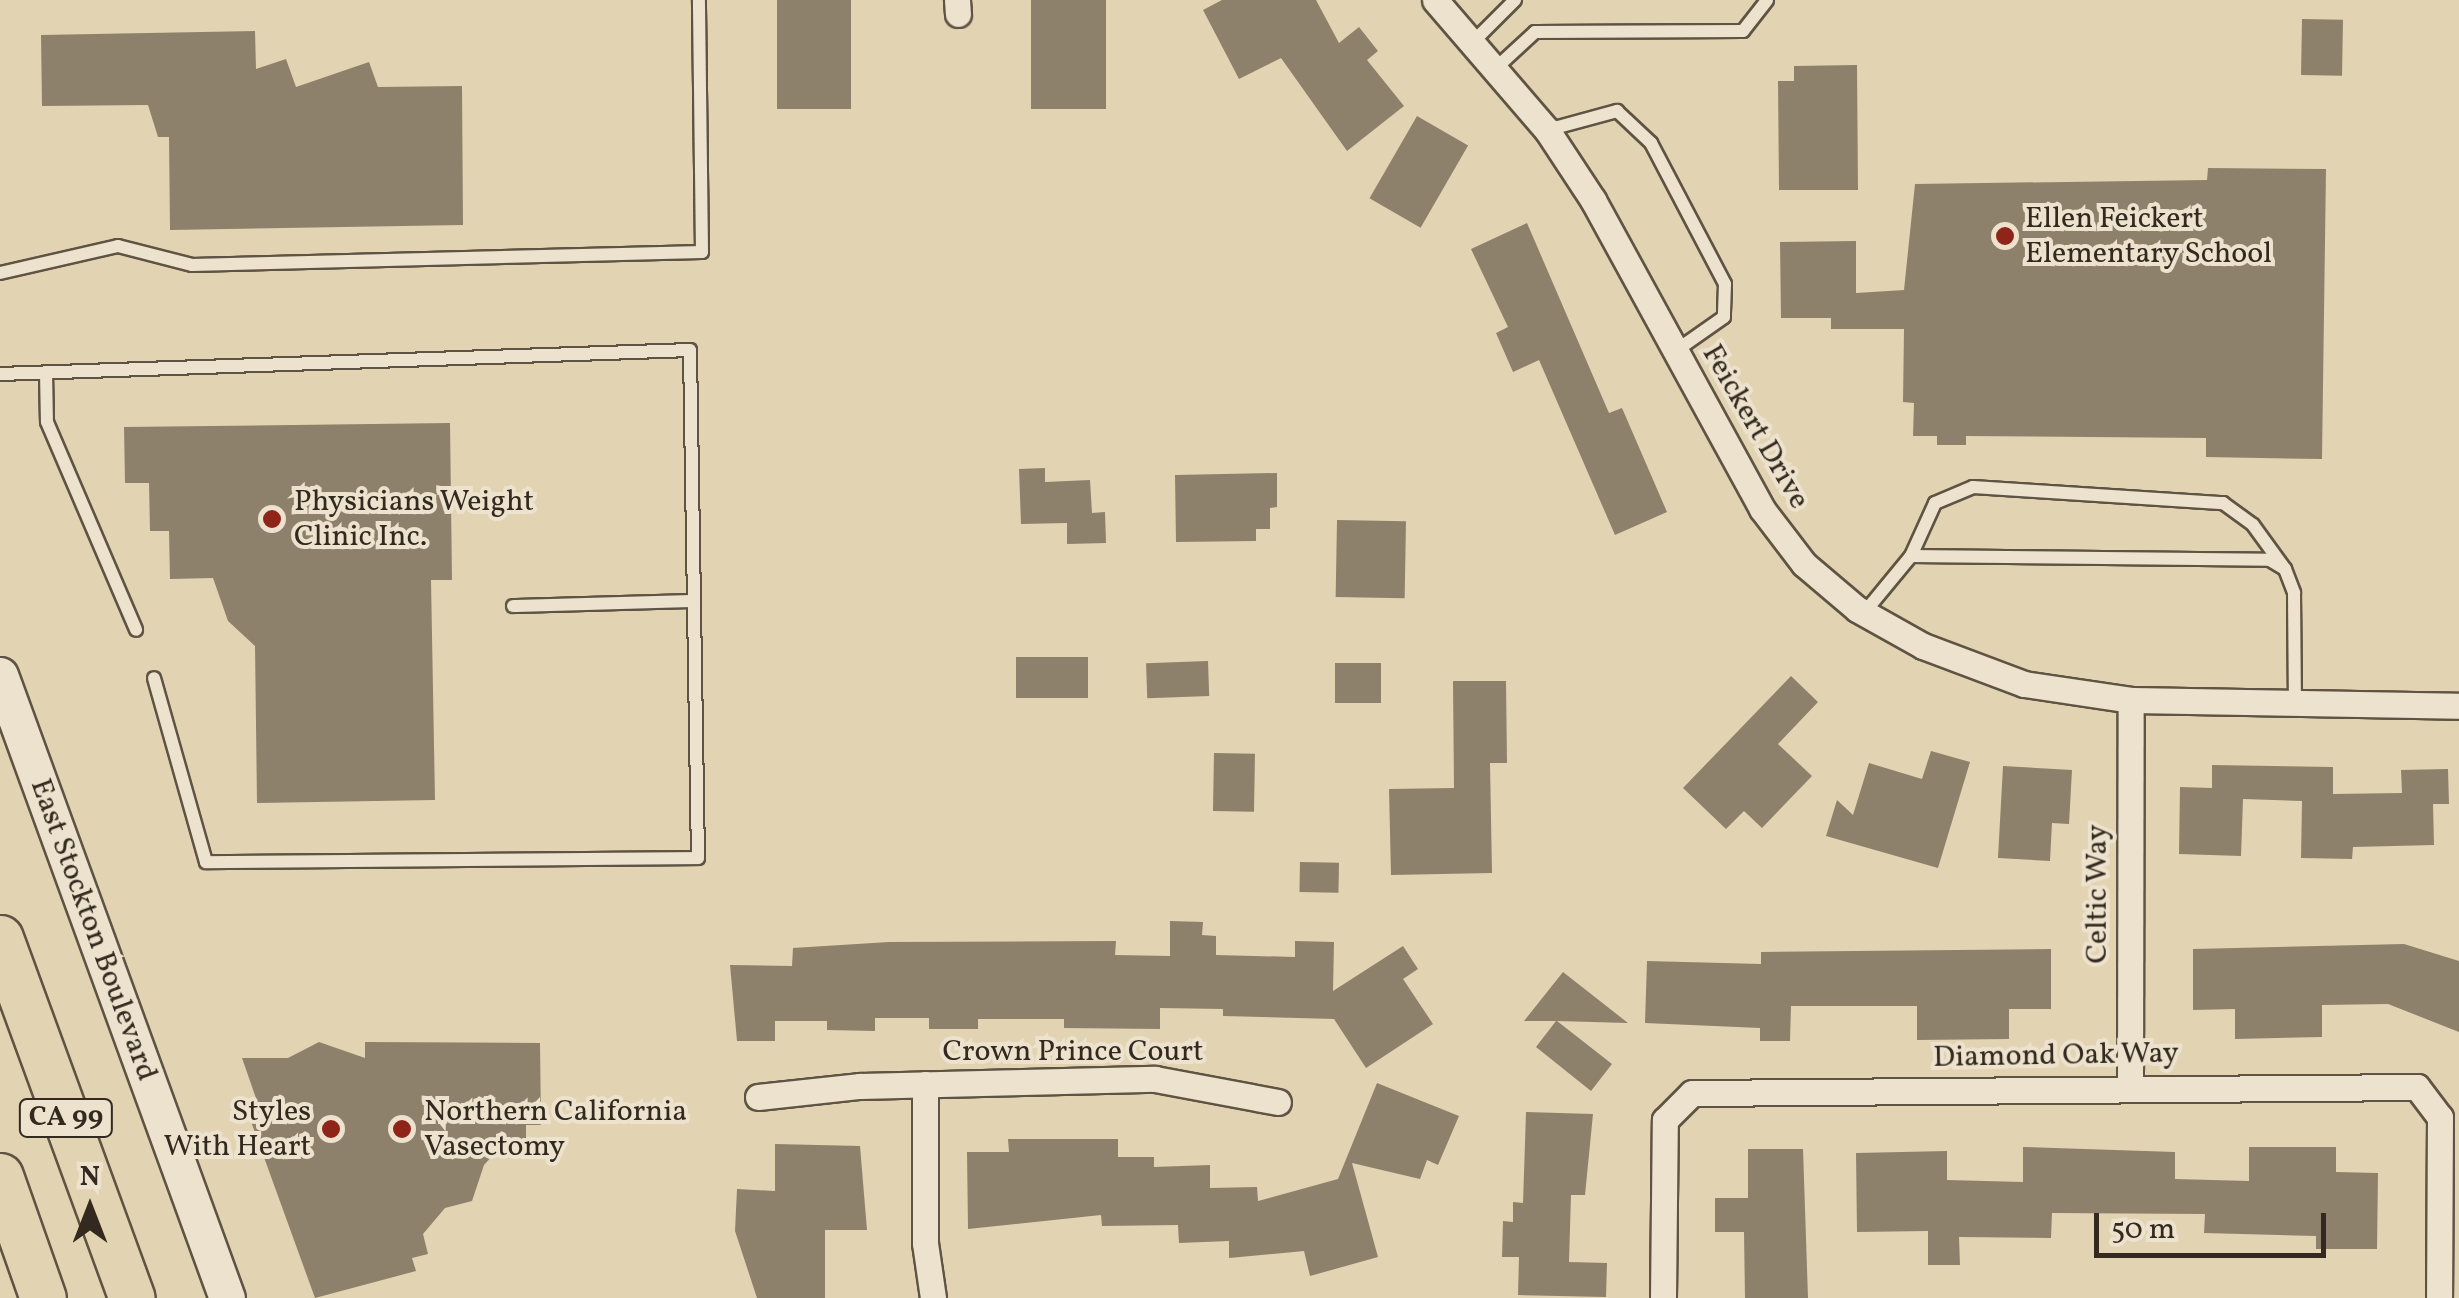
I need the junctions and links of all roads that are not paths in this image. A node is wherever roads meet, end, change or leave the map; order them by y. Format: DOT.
graph roads {
  1 [pos="698,0"];
  2 [pos="1436,0"];
  3 [pos="1515,0"];
  4 [pos="1768,0"];
  5 [pos="1474,42"];
  6 [pos="1496,68"];
  7 [pos="1547,130"];
  8 [pos="0,272"];
  9 [pos="1674,352"];
  10 [pos="46,372"];
  11 [pos="0,374"];
  12 [pos="1911,556"];
  13 [pos="2285,569"];
  14 [pos="694,601"];
  15 [pos="513,606"];
  16 [pos="1864,612"];
  17 [pos="136,630"];
  18 [pos="0,675"];
  19 [pos="154,678"];
  20 [pos="2131,700"];
  21 [pos="2295,703"];
  22 [pos="2459,706"];
  23 [pos="0,938"];
  24 [pos="925,1084"];
  25 [pos="2130,1088"];
  26 [pos="758,1097"];
  27 [pos="1278,1102"];
  28 [pos="0,1176"];
  29 [pos="43,1298"];
  30 [pos="132,1298"];
  31 [pos="226,1298"];
  32 [pos="933,1298"];
  33 [pos="1663,1298"];
  34 [pos="2439,1298"];
  1 -- 8 [label="lane"];
  2 -- 5 [label="street, Feickert Drive"];
  3 -- 5 [label="lane"];
  4 -- 6 [label="lane"];
  5 -- 6 [label="street, Feickert Drive"];
  6 -- 7 [label="street, Feickert Drive"];
  7 -- 9 [label="street, Feickert Drive"];
  7 -- 9 [label="lane"];
  9 -- 16 [label="street, Feickert Drive"];
  10 -- 11 [label="lane"];
  10 -- 14 [label="lane"];
  10 -- 17 [label="lane"];
  12 -- 13 [label="lane"];
  12 -- 13 [label="lane"];
  12 -- 16 [label="lane"];
  13 -- 21 [label="lane"];
  14 -- 15 [label="lane"];
  14 -- 19 [label="lane"];
  16 -- 20 [label="street, Feickert Drive"];
  18 -- 31 [label="street, East Stockton Boulevard"];
  20 -- 21 [label="street, Feickert Drive"];
  20 -- 25 [label="street, Celtic Way"];
  21 -- 22 [label="street, Feickert Drive"];
  23 -- 30 [label="highway, CA 99"];
  24 -- 26 [label="street, Crown Prince Court"];
  24 -- 27 [label="street, Crown Prince Court"];
  24 -- 32 [label="street"];
  25 -- 33 [label="street, Diamond Oak Way"];
  25 -- 34 [label="street, Diamond Oak Way"];
  28 -- 29 [label="highway, CA 99"];
}
